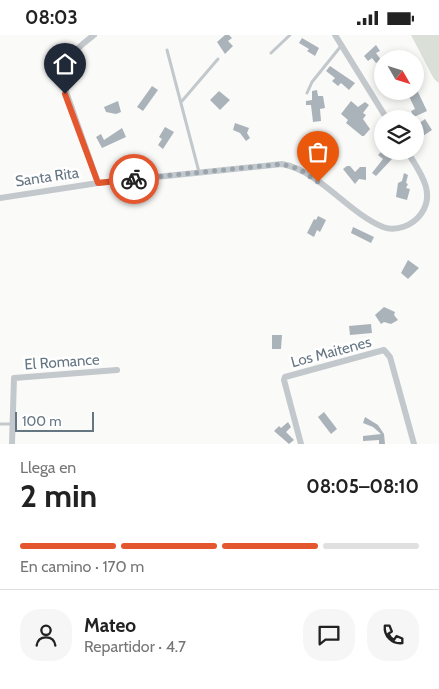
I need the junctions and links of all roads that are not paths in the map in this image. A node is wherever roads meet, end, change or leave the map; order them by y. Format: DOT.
graph roads {
  1 [pos="94,35"];
  2 [pos="290,35"];
  3 [pos="335,35"];
  4 [pos="342,45"];
  5 [pos="167,50"];
  6 [pos="271,53"];
  7 [pos="218,59"];
  8 [pos="307,93"];
  9 [pos="182,101"];
  10 [pos="382,110"];
  11 [pos="412,160"];
  12 [pos="199,173"];
  13 [pos="98,183"];
  14 [pos="0,198"];
  15 [pos="117,370"];
  16 [pos="0,424"];
  17 [pos="13,424"];
  18 [pos="12,444"];
  19 [pos="301,444"];
  20 [pos="414,444"];
  1 -- 13 [label="street, Santa Rita"];
  2 -- 6 [label="lane"];
  3 -- 4 [label="street"];
  4 -- 8 [label="lane"];
  4 -- 10 [label="street"];
  5 -- 9 [label="lane"];
  7 -- 9 [label="lane"];
  9 -- 12 [label="lane"];
  11 -- 12 [label="street, Santa Rita"];
  12 -- 13 [label="street, Santa Rita"];
  13 -- 14 [label="street, Santa Rita"];
  15 -- 17 [label="street, El Romance"];
  16 -- 17 [label="lane"];
  17 -- 18 [label="street, El Romance"];
  19 -- 20 [label="street, Los Maitenes"];
}
